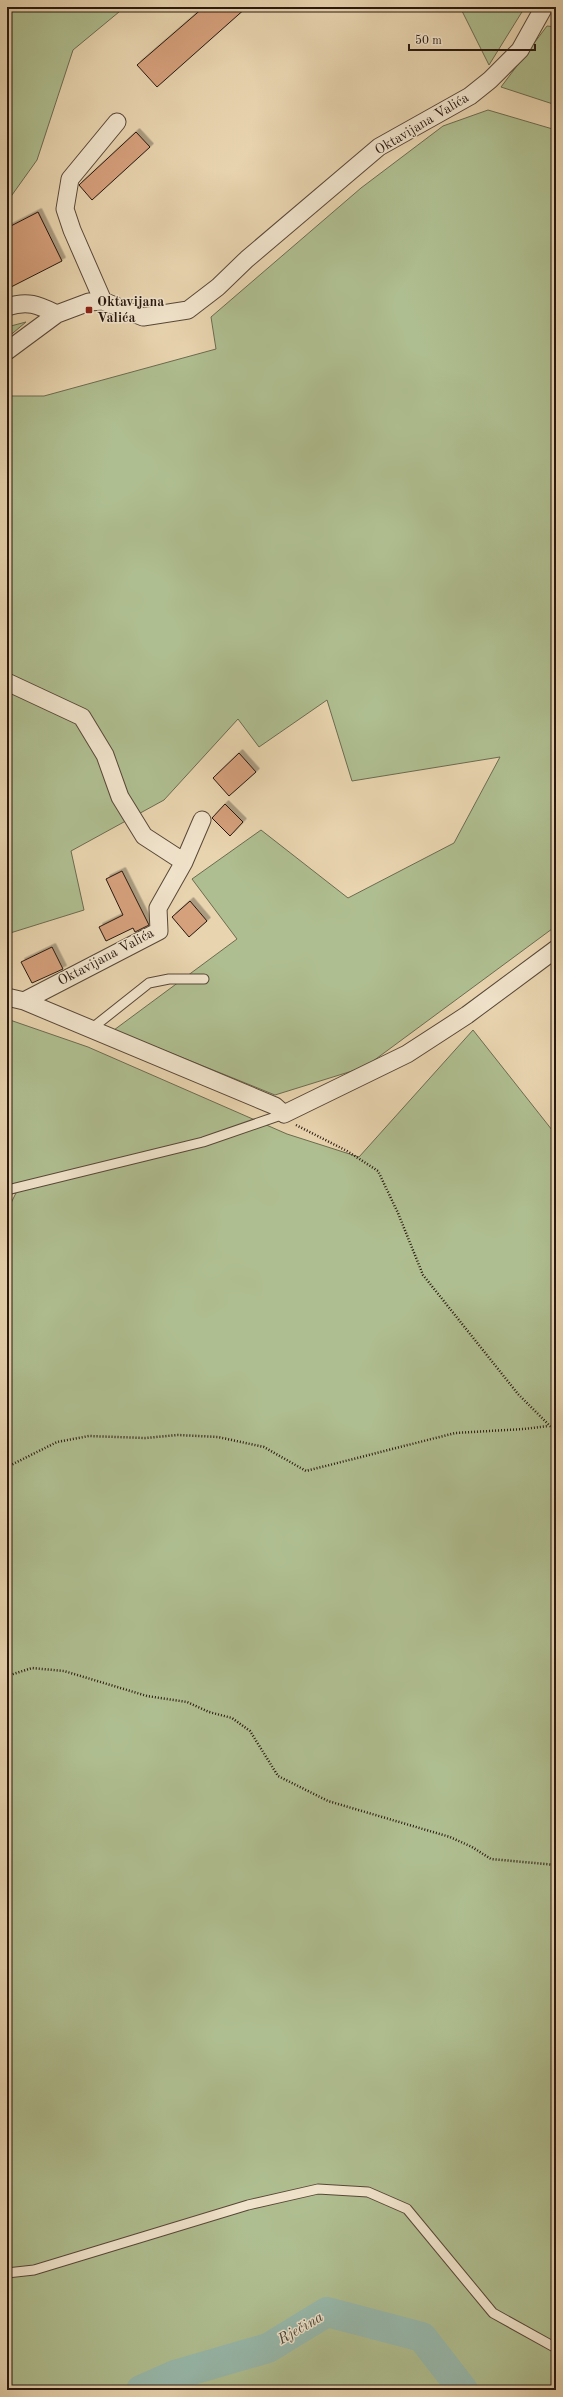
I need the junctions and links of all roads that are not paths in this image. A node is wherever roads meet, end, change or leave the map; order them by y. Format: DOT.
graph roads {
  1 [pos="544,7"];
  2 [pos="117,122"];
  3 [pos="103,301"];
  4 [pos="7,307"];
  5 [pos="57,314"];
  6 [pos="7,351"];
  7 [pos="7,682"];
  8 [pos="202,820"];
  9 [pos="184,862"];
  10 [pos="556,949"];
  11 [pos="204,979"];
  12 [pos="7,997"];
  13 [pos="24,1001"];
  14 [pos="91,1029"];
  15 [pos="284,1114"];
  16 [pos="7,1190"];
  17 [pos="7,2272"];
  18 [pos="556,2348"];
  1 -- 3 [label="street, Oktavijana Valića"];
  2 -- 3 [label="street"];
  3 -- 5 [label="street"];
  4 -- 5 [label="street"];
  5 -- 6 [label="street"];
  7 -- 9 [label="street"];
  8 -- 9 [label="street, Oktavijana Valića"];
  9 -- 13 [label="street, Oktavijana Valića"];
  10 -- 15 [label="street"];
  11 -- 14 [label="lane"];
  12 -- 13 [label="street"];
  13 -- 14 [label="street"];
  14 -- 15 [label="street"];
  15 -- 16 [label="lane"];
  17 -- 18 [label="lane"];
}
